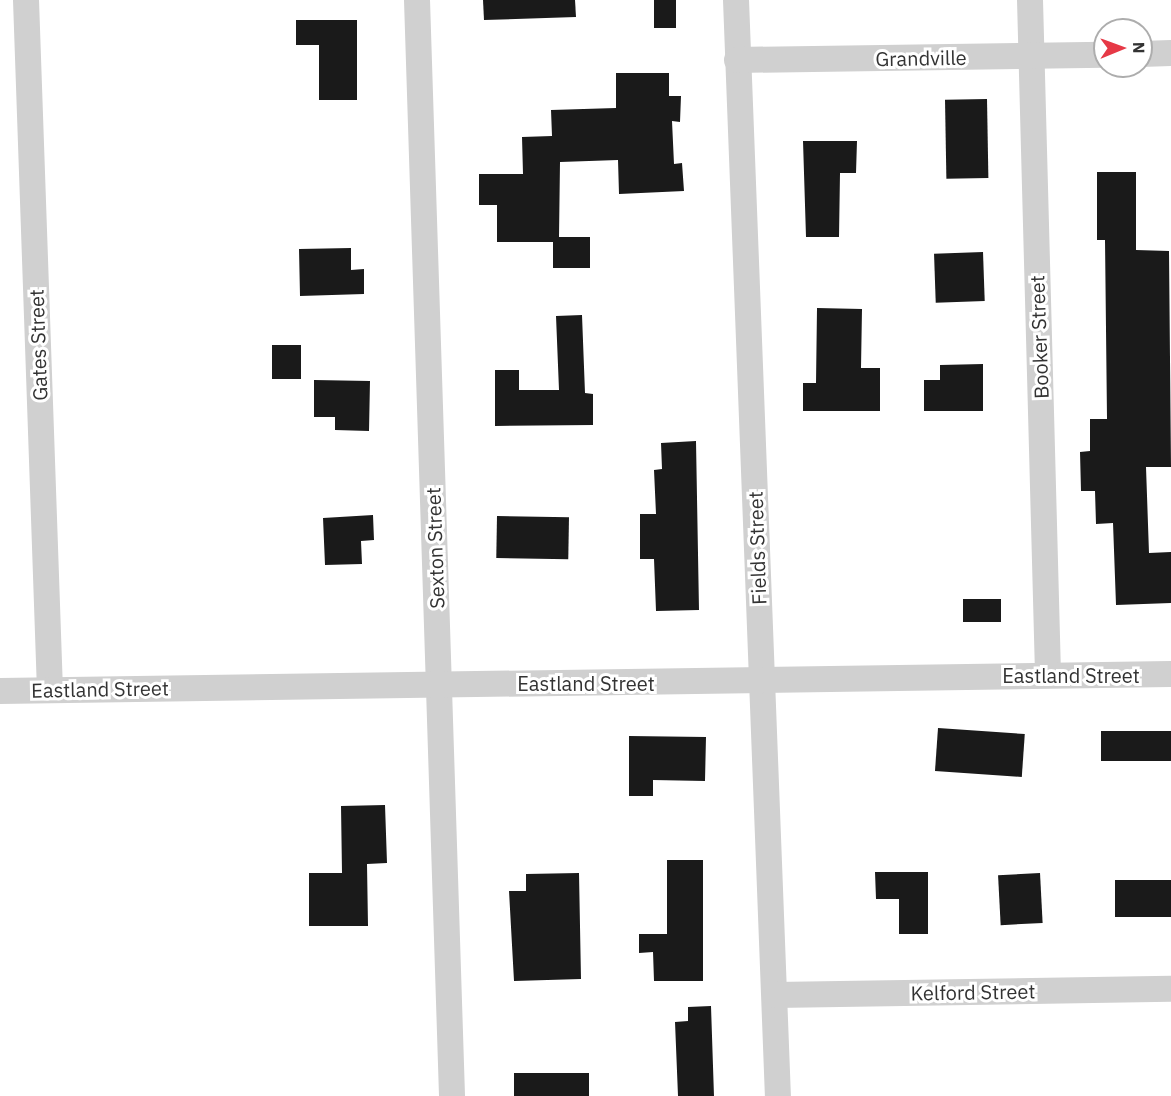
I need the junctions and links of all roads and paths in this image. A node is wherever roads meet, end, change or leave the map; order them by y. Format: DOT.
graph roads {
  1 [pos="26,0"];
  2 [pos="417,0"];
  3 [pos="736,0"];
  4 [pos="1030,0"];
  5 [pos="1171,53"];
  6 [pos="1153,54"];
  7 [pos="1093,55"];
  8 [pos="1032,57"];
  9 [pos="737,60"];
  10 [pos="1048,674"];
  11 [pos="1171,675"];
  12 [pos="762,682"];
  13 [pos="439,683"];
  14 [pos="51,690"];
  15 [pos="0,691"];
  16 [pos="1171,989"];
  17 [pos="775,995"];
  18 [pos="452,1096"];
  19 [pos="778,1096"];
  1 -- 14 [label="street, Gates Street"];
  2 -- 13 [label="street, Sexton Street"];
  3 -- 9 [label="street, Fields Street"];
  4 -- 8 [label="street, Booker Street"];
  5 -- 6 [label="street"];
  7 -- 8 [label="street, Grandville"];
  8 -- 9 [label="street, Grandville"];
  8 -- 10 [label="street, Booker Street"];
  9 -- 12 [label="street, Fields Street"];
  10 -- 11 [label="street, Eastland Street"];
  10 -- 12 [label="street, Eastland Street"];
  12 -- 13 [label="street, Eastland Street"];
  12 -- 17 [label="street, Fields Street"];
  13 -- 14 [label="street, Eastland Street"];
  13 -- 18 [label="street, Sexton Street"];
  14 -- 15 [label="street, Eastland Street"];
  16 -- 17 [label="street, Kelford Street"];
  17 -- 19 [label="street, Fields Street"];
}
